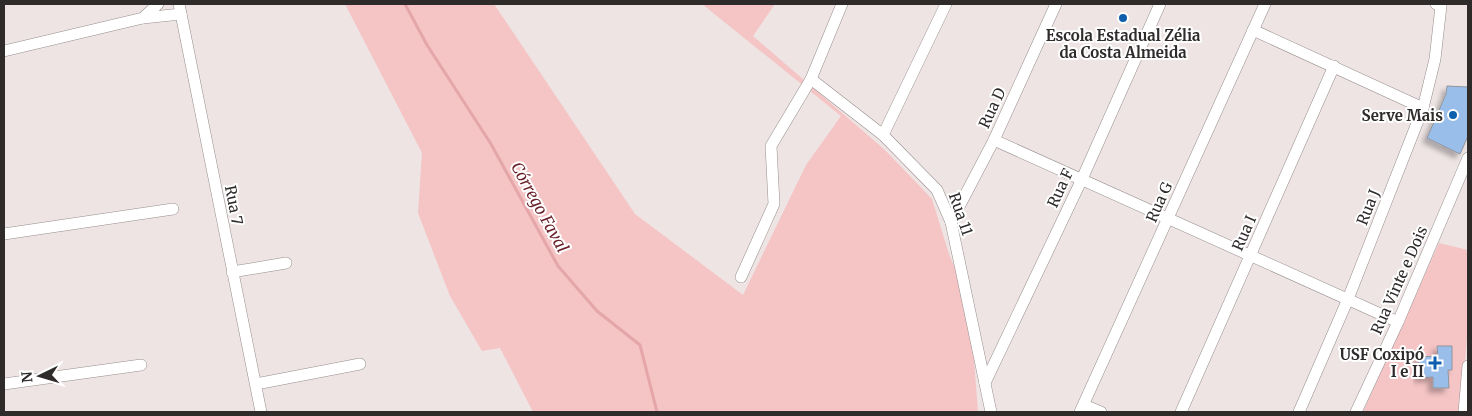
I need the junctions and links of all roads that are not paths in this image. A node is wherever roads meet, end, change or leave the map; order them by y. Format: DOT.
graph roads {
  1 [pos="158,4"];
  2 [pos="842,4"];
  3 [pos="946,4"];
  4 [pos="1056,4"];
  5 [pos="1160,4"];
  6 [pos="1265,4"];
  7 [pos="1438,5"];
  8 [pos="180,9"];
  9 [pos="143,18"];
  10 [pos="1253,30"];
  11 [pos="4,51"];
  12 [pos="1334,66"];
  13 [pos="812,79"];
  14 [pos="1424,108"];
  15 [pos="884,135"];
  16 [pos="994,140"];
  17 [pos="1468,158"];
  18 [pos="1082,179"];
  19 [pos="173,209"];
  20 [pos="1168,218"];
  21 [pos="951,222"];
  22 [pos="4,234"];
  23 [pos="1251,255"];
  24 [pos="286,263"];
  25 [pos="232,272"];
  26 [pos="741,277"];
  27 [pos="1348,299"];
  28 [pos="1398,322"];
  29 [pos="360,364"];
  30 [pos="142,365"];
  31 [pos="1468,366"];
  32 [pos="985,383"];
  33 [pos="4,384"];
  34 [pos="256,384"];
  35 [pos="1082,409"];
  36 [pos="260,412"];
  37 [pos="991,412"];
  38 [pos="1101,412"];
  39 [pos="1181,412"];
  40 [pos="1299,412"];
  41 [pos="1356,412"];
  42 [pos="1464,412"];
  1 -- 9 [label="street"];
  2 -- 13 [label="street"];
  3 -- 15 [label="street"];
  4 -- 16 [label="street, Rua D"];
  5 -- 18 [label="street, Rua F"];
  6 -- 10 [label="street, Rua G"];
  7 -- 14 [label="street, Rua J"];
  8 -- 9 [label="street"];
  8 -- 25 [label="street, Rua 7"];
  9 -- 11 [label="street"];
  10 -- 12 [label="street"];
  10 -- 20 [label="street, Rua G"];
  12 -- 14 [label="street"];
  12 -- 23 [label="street, Rua I"];
  13 -- 15 [label="street, Rua 11"];
  13 -- 26 [label="street"];
  14 -- 27 [label="street, Rua J"];
  15 -- 21 [label="street, Rua 11"];
  16 -- 18 [label="street"];
  16 -- 21 [label="street, Rua D"];
  17 -- 28 [label="street, Rua Vinte e Dois"];
  18 -- 20 [label="street"];
  18 -- 32 [label="street, Rua F"];
  19 -- 22 [label="street"];
  20 -- 23 [label="street"];
  20 -- 35 [label="street, Rua G"];
  21 -- 32 [label="street, Rua 11"];
  23 -- 27 [label="street"];
  23 -- 39 [label="street, Rua I"];
  24 -- 25 [label="street"];
  25 -- 34 [label="street, Rua 7"];
  27 -- 28 [label="street"];
  27 -- 40 [label="street, Rua J"];
  28 -- 41 [label="street, Rua Vinte e Dois"];
  29 -- 34 [label="street"];
  30 -- 33 [label="street"];
  31 -- 42 [label="street"];
  32 -- 37 [label="street, Rua 11"];
  34 -- 36 [label="street, Rua 7"];
  35 -- 38 [label="street"];
}
